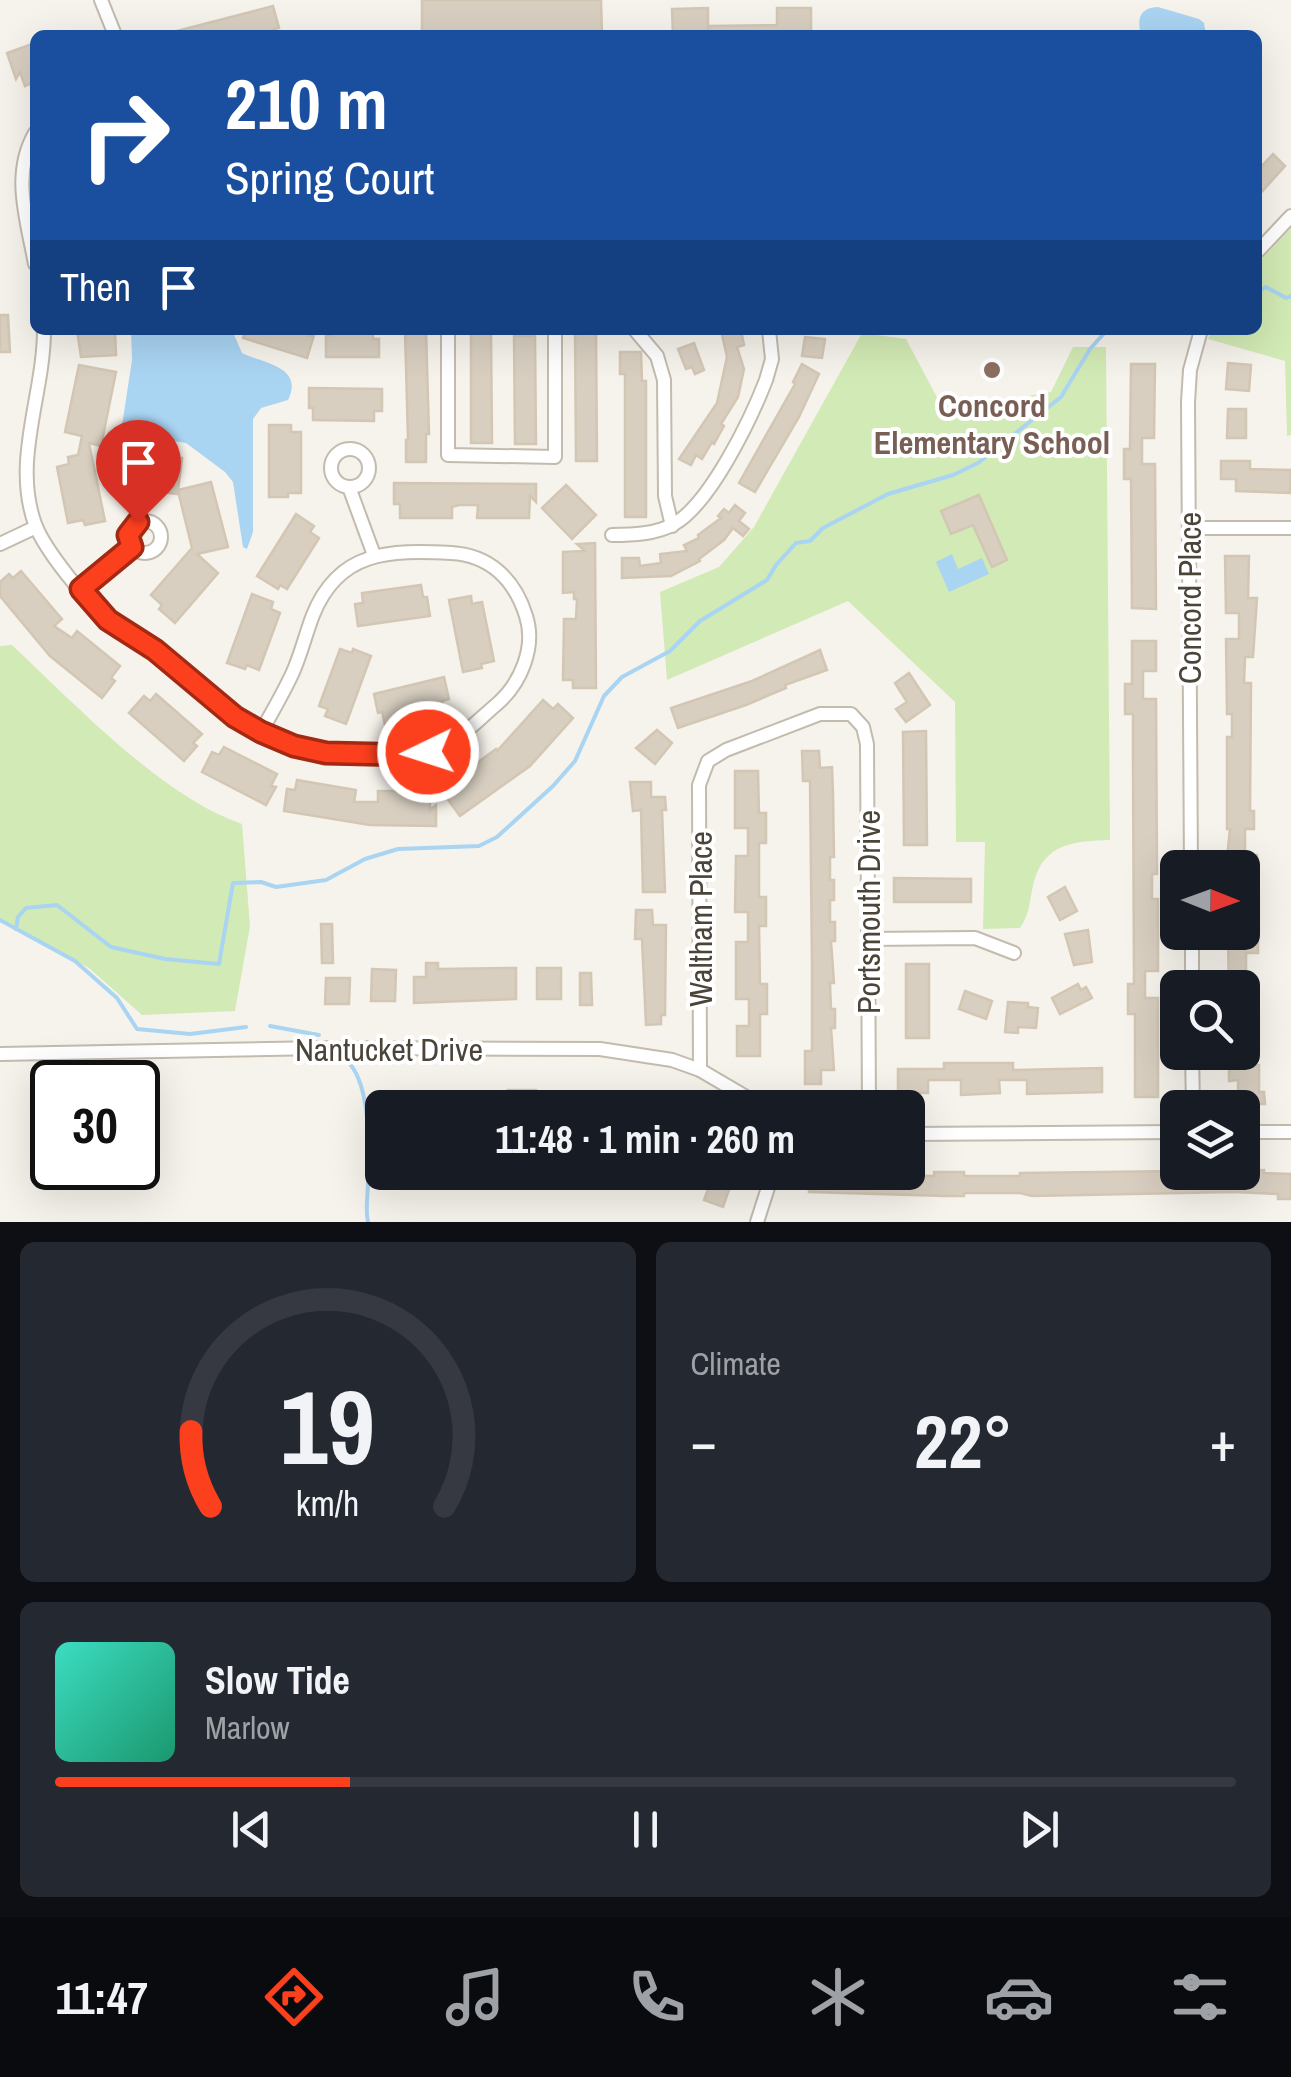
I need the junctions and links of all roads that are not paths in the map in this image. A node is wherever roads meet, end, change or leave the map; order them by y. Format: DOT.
graph roads {
  1 [pos="101,0"];
  2 [pos="113,30"];
  3 [pos="30,143"];
  4 [pos="1291,216"];
  5 [pos="30,233"];
  6 [pos="1262,247"];
  7 [pos="44,335"];
  8 [pos="448,335"];
  9 [pos="555,335"];
  10 [pos="639,335"];
  11 [pos="770,335"];
  12 [pos="1201,335"];
  13 [pos="350,487"];
  14 [pos="672,526"];
  15 [pos="36,527"];
  16 [pos="1189,528"];
  17 [pos="1291,528"];
  18 [pos="612,535"];
  19 [pos="0,544"];
  20 [pos="132,547"];
  21 [pos="374,555"];
  22 [pos="81,589"];
  23 [pos="261,732"];
  24 [pos="702,769"];
  25 [pos="1191,850"];
  26 [pos="868,938"];
  27 [pos="1014,953"];
  28 [pos="0,1054"];
  29 [pos="700,1070"];
  30 [pos="734,1090"];
  31 [pos="870,1090"];
  32 [pos="1160,1132"];
  33 [pos="1260,1132"];
  34 [pos="1291,1132"];
  35 [pos="925,1134"];
  36 [pos="767,1190"];
  37 [pos="756,1222"];
  1 -- 2 [label="street"];
  3 -- 5 [label="street"];
  4 -- 6 [label="street"];
  7 -- 15 [label="street"];
  8 -- 9 [label="street"];
  10 -- 14 [label="street"];
  11 -- 14 [label="street"];
  12 -- 16 [label="street, Concord Place"];
  13 -- 21 [label="street"];
  14 -- 18 [label="street"];
  15 -- 19 [label="street"];
  15 -- 22 [label="street"];
  16 -- 17 [label="street"];
  16 -- 25 [label="street, Concord Place"];
  20 -- 22 [label="street"];
  21 -- 23 [label="street"];
  21 -- 23 [label="street"];
  22 -- 23 [label="street"];
  24 -- 26 [label="street, Portsmouth Drive"];
  24 -- 29 [label="street, Waltham Place"];
  26 -- 27 [label="street"];
  26 -- 31 [label="street, Portsmouth Drive"];
  28 -- 29 [label="street, Nantucket Drive"];
  29 -- 30 [label="street, Nantucket Drive"];
  32 -- 35 [label="street"];
  33 -- 34 [label="street"];
  36 -- 37 [label="street"];
}
